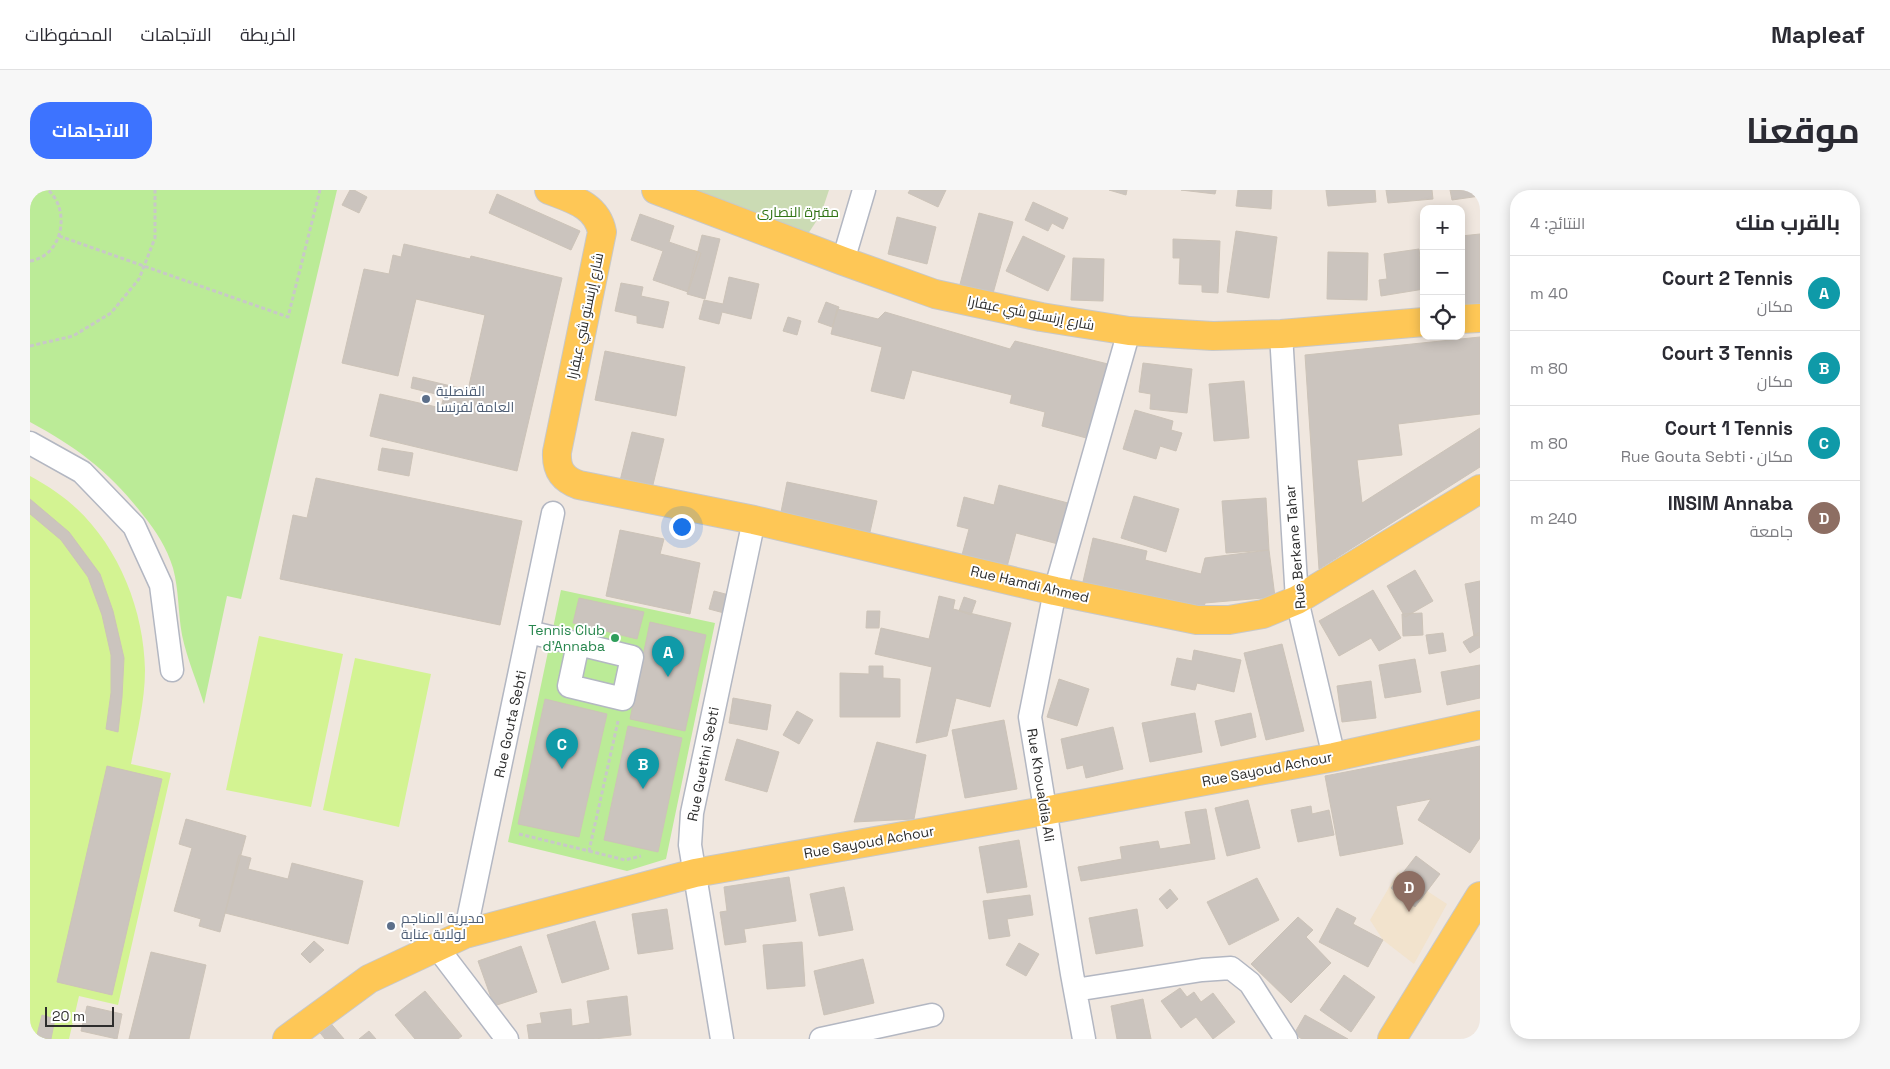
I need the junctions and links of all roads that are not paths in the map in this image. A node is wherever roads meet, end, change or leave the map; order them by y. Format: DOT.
graph roads {
  1 [pos="549,190"];
  2 [pos="656,190"];
  3 [pos="864,190"];
  4 [pos="843,261"];
  5 [pos="1480,318"];
  6 [pos="1465,319"];
  7 [pos="1420,322"];
  8 [pos="1129,331"];
  9 [pos="1281,334"];
  10 [pos="30,443"];
  11 [pos="559,470"];
  12 [pos="1480,489"];
  13 [pos="553,512"];
  14 [pos="754,520"];
  15 [pos="1056,591"];
  16 [pos="1297,600"];
  17 [pos="529,632"];
  18 [pos="578,644"];
  19 [pos="172,670"];
  20 [pos="1480,725"];
  21 [pos="1334,756"];
  22 [pos="1044,811"];
  23 [pos="695,873"];
  24 [pos="1480,896"];
  25 [pos="465,934"];
  26 [pos="436,946"];
  27 [pos="1075,990"];
  28 [pos="932,1015"];
  29 [pos="287,1039"];
  30 [pos="507,1039"];
  31 [pos="722,1039"];
  32 [pos="821,1039"];
  33 [pos="1084,1039"];
  34 [pos="1286,1039"];
  35 [pos="1392,1039"];
  1 -- 11 [label="main road, شارع إرنستو شي عيفارا"];
  2 -- 4 [label="main road, شارع إرنستو شي عيفارا"];
  3 -- 4 [label="street"];
  4 -- 8 [label="main road, شارع إرنستو شي عيفارا"];
  5 -- 6 [label="main road"];
  7 -- 9 [label="main road, شارع إرنستو شي عيفارا"];
  8 -- 9 [label="main road, شارع إرنستو شي عيفارا"];
  8 -- 15 [label="street, Rue Khoualdia Ali"];
  9 -- 16 [label="street, Rue Berkane Tahar"];
  10 -- 19 [label="street"];
  11 -- 14 [label="main road, Rue Hamdi Ahmed"];
  12 -- 16 [label="main road, Rue Hamdi Ahmed"];
  13 -- 17 [label="street, Rue Gouta Sebti"];
  14 -- 15 [label="main road, Rue Hamdi Ahmed"];
  14 -- 23 [label="street, Rue Guetini Sebti"];
  15 -- 16 [label="main road, Rue Hamdi Ahmed"];
  15 -- 22 [label="street, Rue Khoualdia Ali"];
  16 -- 21 [label="street, Rue Berkane Tahar"];
  17 -- 18 [label="street"];
  17 -- 25 [label="street, Rue Gouta Sebti"];
  18 -- 18 [label="street"];
  20 -- 21 [label="main road, Rue Sayoud Achour"];
  21 -- 22 [label="main road, Rue Sayoud Achour"];
  22 -- 23 [label="main road, Rue Sayoud Achour"];
  22 -- 27 [label="street, Rue Khoualdia Ali"];
  23 -- 25 [label="main road, Rue Sayoud Achour"];
  23 -- 31 [label="street, Rue Guetini Sebti"];
  24 -- 35 [label="main road"];
  25 -- 26 [label="main road, Rue Sayoud Achour"];
  26 -- 29 [label="main road, Rue Sayoud Achour"];
  26 -- 30 [label="street"];
  27 -- 33 [label="street, Rue Khoualdia Ali"];
  27 -- 34 [label="street"];
  28 -- 32 [label="street"];
}
